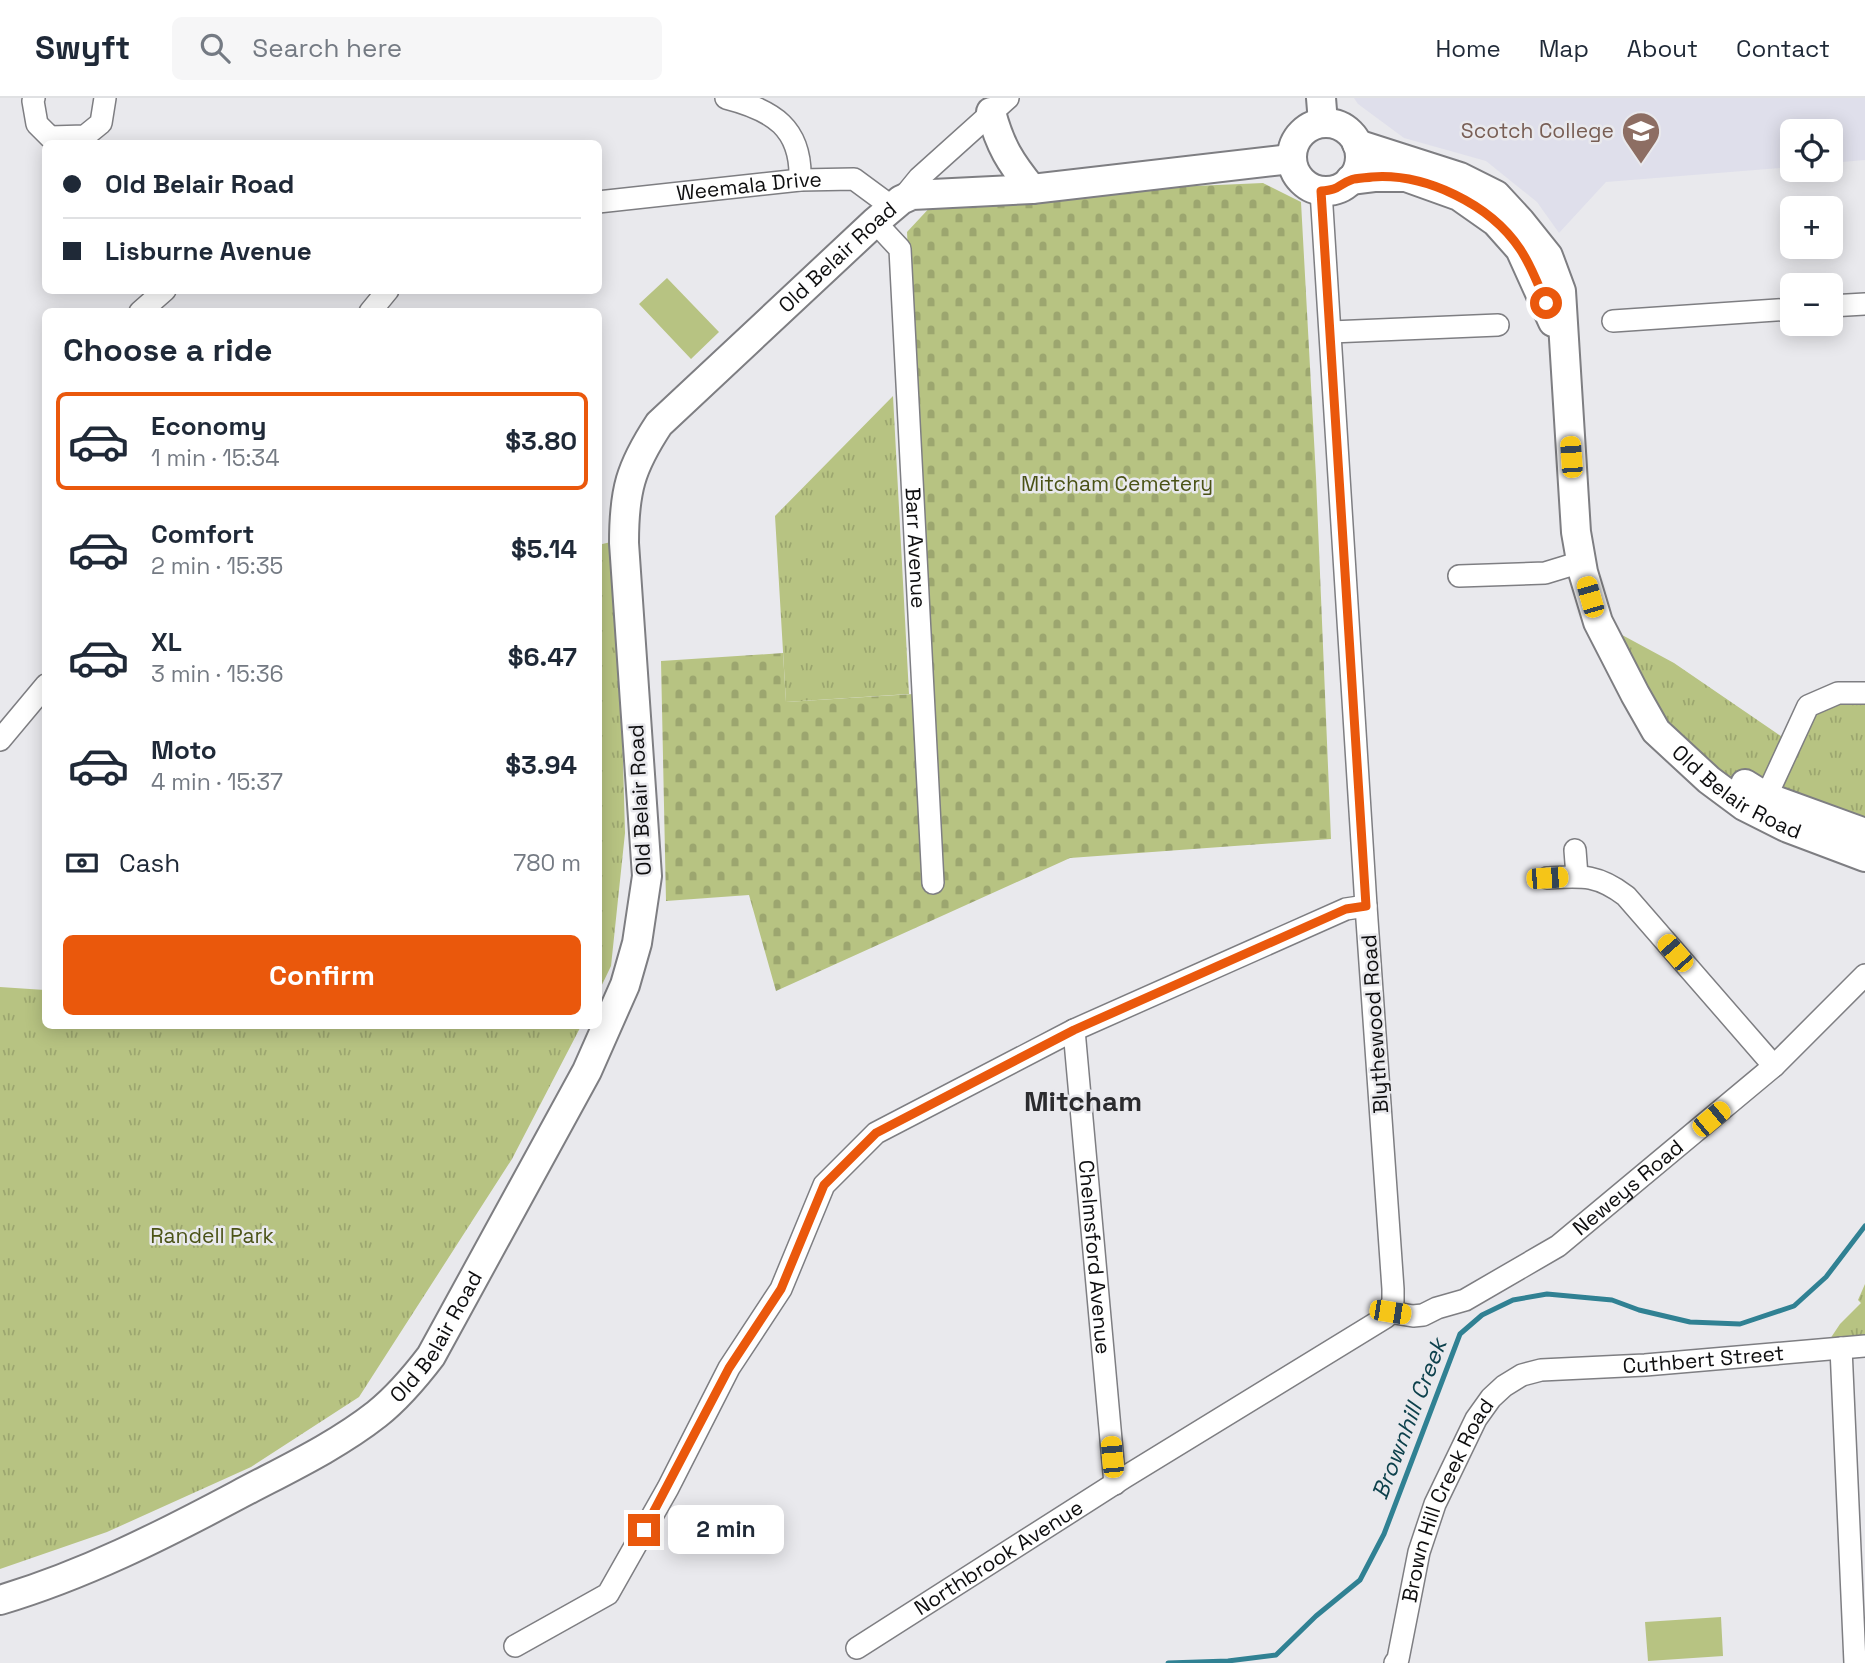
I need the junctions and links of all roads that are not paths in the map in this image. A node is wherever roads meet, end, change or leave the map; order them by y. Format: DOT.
graph roads {
  1 [pos="34,98"];
  2 [pos="105,98"];
  3 [pos="726,98"];
  4 [pos="1000,105"];
  5 [pos="1322,110"];
  6 [pos="1357,144"];
  7 [pos="1292,159"];
  8 [pos="800,180"];
  9 [pos="1350,180"];
  10 [pos="1032,188"];
  11 [pos="1321,191"];
  12 [pos="602,202"];
  13 [pos="889,210"];
  14 [pos="161,294"];
  15 [pos="385,294"];
  16 [pos="1865,304"];
  17 [pos="1843,305"];
  18 [pos="145,308"];
  19 [pos="373,308"];
  20 [pos="1780,310"];
  21 [pos="1613,321"];
  22 [pos="1499,325"];
  23 [pos="1331,332"];
  24 [pos="1564,356"];
  25 [pos="1581,562"];
  26 [pos="1459,576"];
  27 [pos="42,690"];
  28 [pos="1865,692"];
  29 [pos="0,740"];
  30 [pos="1762,805"];
  31 [pos="1865,833"];
  32 [pos="1575,850"];
  33 [pos="1865,857"];
  34 [pos="1577,876"];
  35 [pos="1547,878"];
  36 [pos="933,883"];
  37 [pos="1366,906"];
  38 [pos="1865,975"];
  39 [pos="1074,1030"];
  40 [pos="1774,1066"];
  41 [pos="1390,1312"];
  42 [pos="1865,1346"];
  43 [pos="1841,1348"];
  44 [pos="1541,1370"];
  45 [pos="1115,1484"];
  46 [pos="0,1600"];
  47 [pos="515,1646"];
  48 [pos="857,1648"];
  49 [pos="1395,1663"];
  50 [pos="1855,1663"];
  1 -- 2 [label="street"];
  3 -- 8 [label="street"];
  4 -- 10 [label="main road"];
  4 -- 13 [label="street"];
  5 -- 6 [label="main road"];
  5 -- 7 [label="main road"];
  6 -- 9 [label="main road"];
  6 -- 24 [label="main road, Old Belair Road"];
  7 -- 10 [label="main road, Old Belair Road"];
  7 -- 11 [label="main road"];
  8 -- 12 [label="street, Weemala Drive"];
  8 -- 13 [label="street, Weemala Drive"];
  9 -- 11 [label="main road"];
  9 -- 24 [label="main road, Old Belair Road"];
  10 -- 13 [label="main road, Old Belair Road"];
  11 -- 23 [label="street, Blythewood Road"];
  13 -- 36 [label="street, Barr Avenue"];
  13 -- 46 [label="main road, Old Belair Road"];
  14 -- 18 [label="street"];
  15 -- 19 [label="street"];
  16 -- 17 [label="street"];
  20 -- 21 [label="street"];
  22 -- 23 [label="street"];
  23 -- 37 [label="street, Blythewood Road"];
  24 -- 25 [label="main road, Old Belair Road"];
  25 -- 26 [label="street"];
  25 -- 30 [label="main road, Old Belair Road"];
  27 -- 29 [label="street"];
  28 -- 30 [label="street"];
  30 -- 31 [label="main road, Old Belair Road"];
  30 -- 33 [label="main road, Old Belair Road"];
  32 -- 34 [label="street"];
  34 -- 35 [label="street"];
  34 -- 40 [label="street"];
  37 -- 39 [label="street"];
  37 -- 41 [label="street, Blythewood Road"];
  38 -- 40 [label="street, Neweys Road"];
  39 -- 45 [label="street, Chelmsford Avenue"];
  39 -- 47 [label="street"];
  40 -- 41 [label="street, Neweys Road"];
  41 -- 45 [label="street, Northbrook Avenue"];
  42 -- 43 [label="street, Cuthbert Street"];
  43 -- 44 [label="street, Cuthbert Street"];
  43 -- 50 [label="street"];
  44 -- 49 [label="street, Brown Hill Creek Road"];
  45 -- 48 [label="street, Northbrook Avenue"];
}
